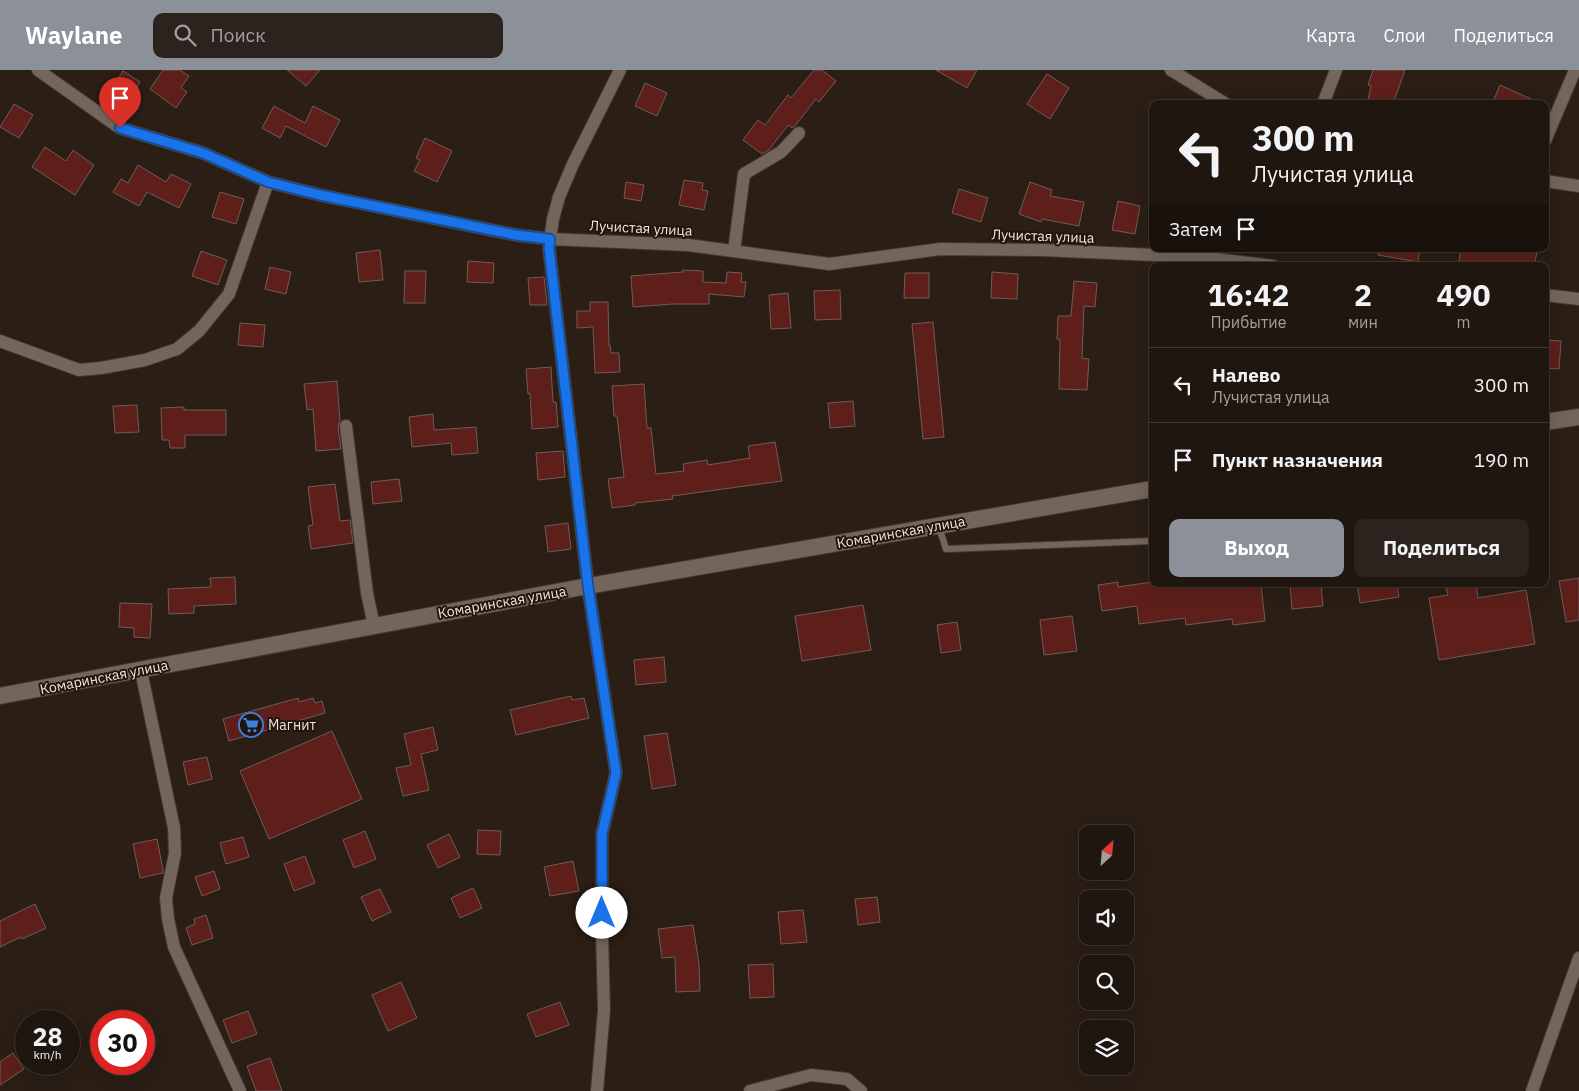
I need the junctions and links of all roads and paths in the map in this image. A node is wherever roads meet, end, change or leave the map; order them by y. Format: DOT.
graph roads {
  1 [pos="38,70"];
  2 [pos="620,70"];
  3 [pos="1171,70"];
  4 [pos="1336,70"];
  5 [pos="1575,70"];
  6 [pos="1220,100"];
  7 [pos="1325,100"];
  8 [pos="1549,132"];
  9 [pos="799,134"];
  10 [pos="268,182"];
  11 [pos="1549,182"];
  12 [pos="1579,186"];
  13 [pos="550,239"];
  14 [pos="734,251"];
  15 [pos="1240,262"];
  16 [pos="1549,295"];
  17 [pos="1579,298"];
  18 [pos="0,341"];
  19 [pos="1579,417"];
  20 [pos="1549,421"];
  21 [pos="346,426"];
  22 [pos="1149,490"];
  23 [pos="939,526"];
  24 [pos="1149,541"];
  25 [pos="588,586"];
  26 [pos="374,626"];
  27 [pos="141,671"];
  28 [pos="0,696"];
  29 [pos="1579,958"];
  30 [pos="597,1088"];
  31 [pos="240,1091"];
  32 [pos="750,1091"];
  33 [pos="861,1091"];
  34 [pos="1532,1091"];
  1 -- 10 [label="street, Лучистая улица"];
  2 -- 13 [label="street"];
  3 -- 6 [label="street"];
  4 -- 7 [label="street"];
  5 -- 8 [label="street"];
  9 -- 14 [label="street"];
  10 -- 13 [label="street, Лучистая улица"];
  10 -- 18 [label="street"];
  11 -- 12 [label="street"];
  13 -- 14 [label="street, Лучистая улица"];
  13 -- 25 [label="street"];
  14 -- 15 [label="street, Лучистая улица"];
  16 -- 17 [label="street"];
  19 -- 20 [label="street"];
  21 -- 26 [label="street"];
  22 -- 23 [label="street, Комаринская улица"];
  23 -- 24 [label="lane"];
  23 -- 25 [label="street, Комаринская улица"];
  25 -- 26 [label="street, Комаринская улица"];
  25 -- 30 [label="street"];
  26 -- 27 [label="street, Комаринская улица"];
  27 -- 28 [label="street, Комаринская улица"];
  27 -- 31 [label="street"];
  29 -- 34 [label="street"];
  32 -- 33 [label="street"];
}
